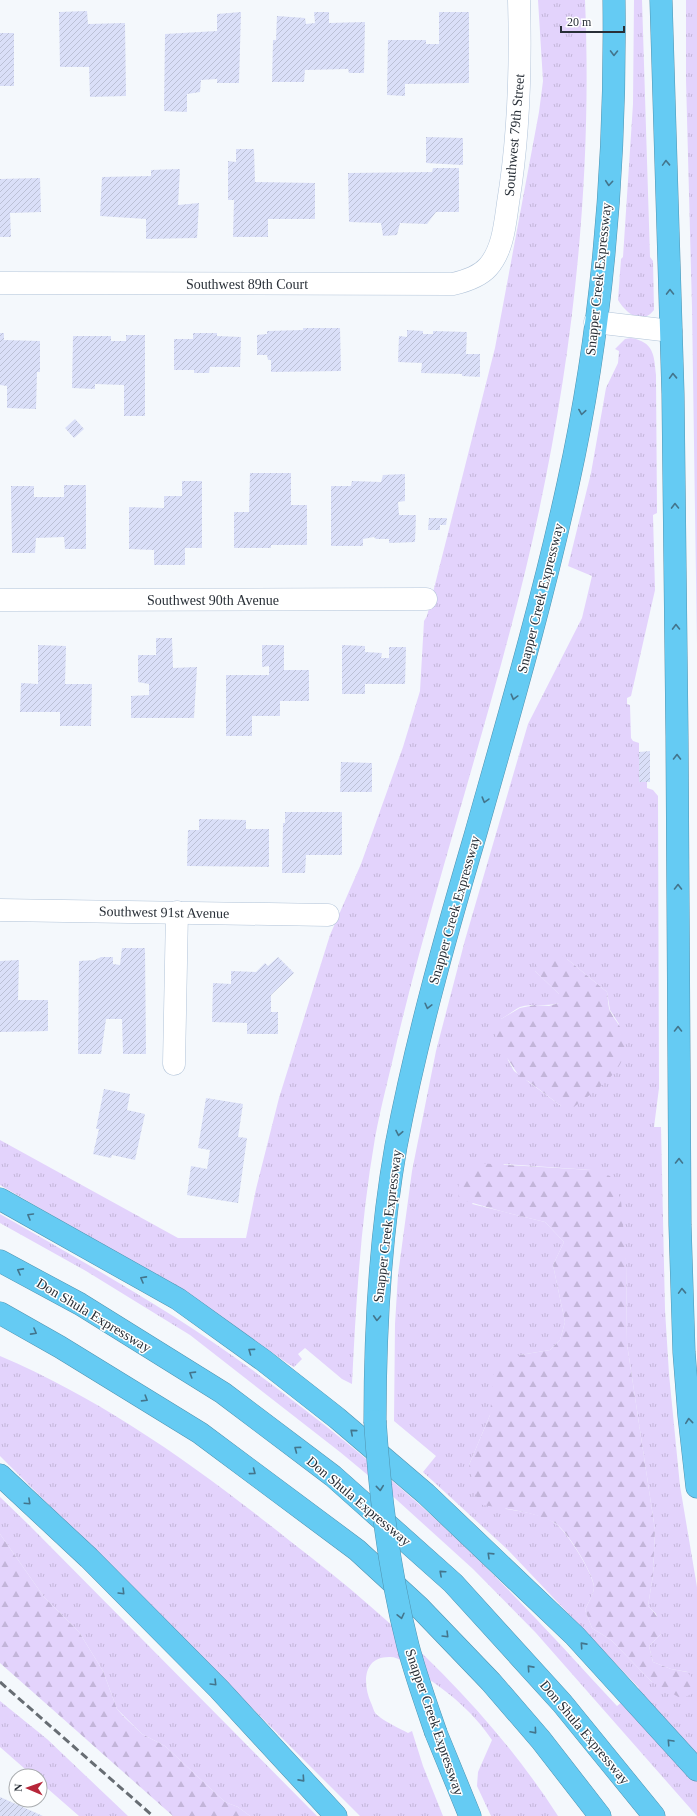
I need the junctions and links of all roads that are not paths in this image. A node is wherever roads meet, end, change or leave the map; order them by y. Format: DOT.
graph roads {
  1 [pos="519,0"];
  2 [pos="614,0"];
  3 [pos="661,0"];
  4 [pos="489,266"];
  5 [pos="0,283"];
  6 [pos="595,322"];
  7 [pos="671,331"];
  8 [pos="426,599"];
  9 [pos="0,600"];
  10 [pos="0,910"];
  11 [pos="177,912"];
  12 [pos="328,915"];
  13 [pos="174,1064"];
  14 [pos="0,1199"];
  15 [pos="0,1261"];
  16 [pos="0,1313"];
  17 [pos="0,1475"];
  18 [pos="697,1487"];
  19 [pos="697,1770"];
  20 [pos="336,1816"];
  21 [pos="470,1816"];
  22 [pos="600,1816"];
  23 [pos="654,1816"];
  1 -- 4 [label="street, Southwest 79th Street"];
  2 -- 6 [label="highway, Snapper Creek Expressway, one-way"];
  7 -- 3 [label="highway, one-way"];
  4 -- 5 [label="street, Southwest 89th Court"];
  6 -- 7 [label="street"];
  6 -- 21 [label="highway, Snapper Creek Expressway, one-way, bridge"];
  18 -- 7 [label="highway, one-way"];
  8 -- 9 [label="street, Southwest 90th Avenue"];
  10 -- 11 [label="street, Southwest 91st Avenue"];
  11 -- 12 [label="street, Southwest 91st Avenue"];
  11 -- 13 [label="street"];
  19 -- 14 [label="highway, one-way"];
  23 -- 15 [label="highway, Don Shula Expressway, one-way"];
  16 -- 22 [label="highway, one-way"];
  17 -- 20 [label="highway, one-way"];
}
